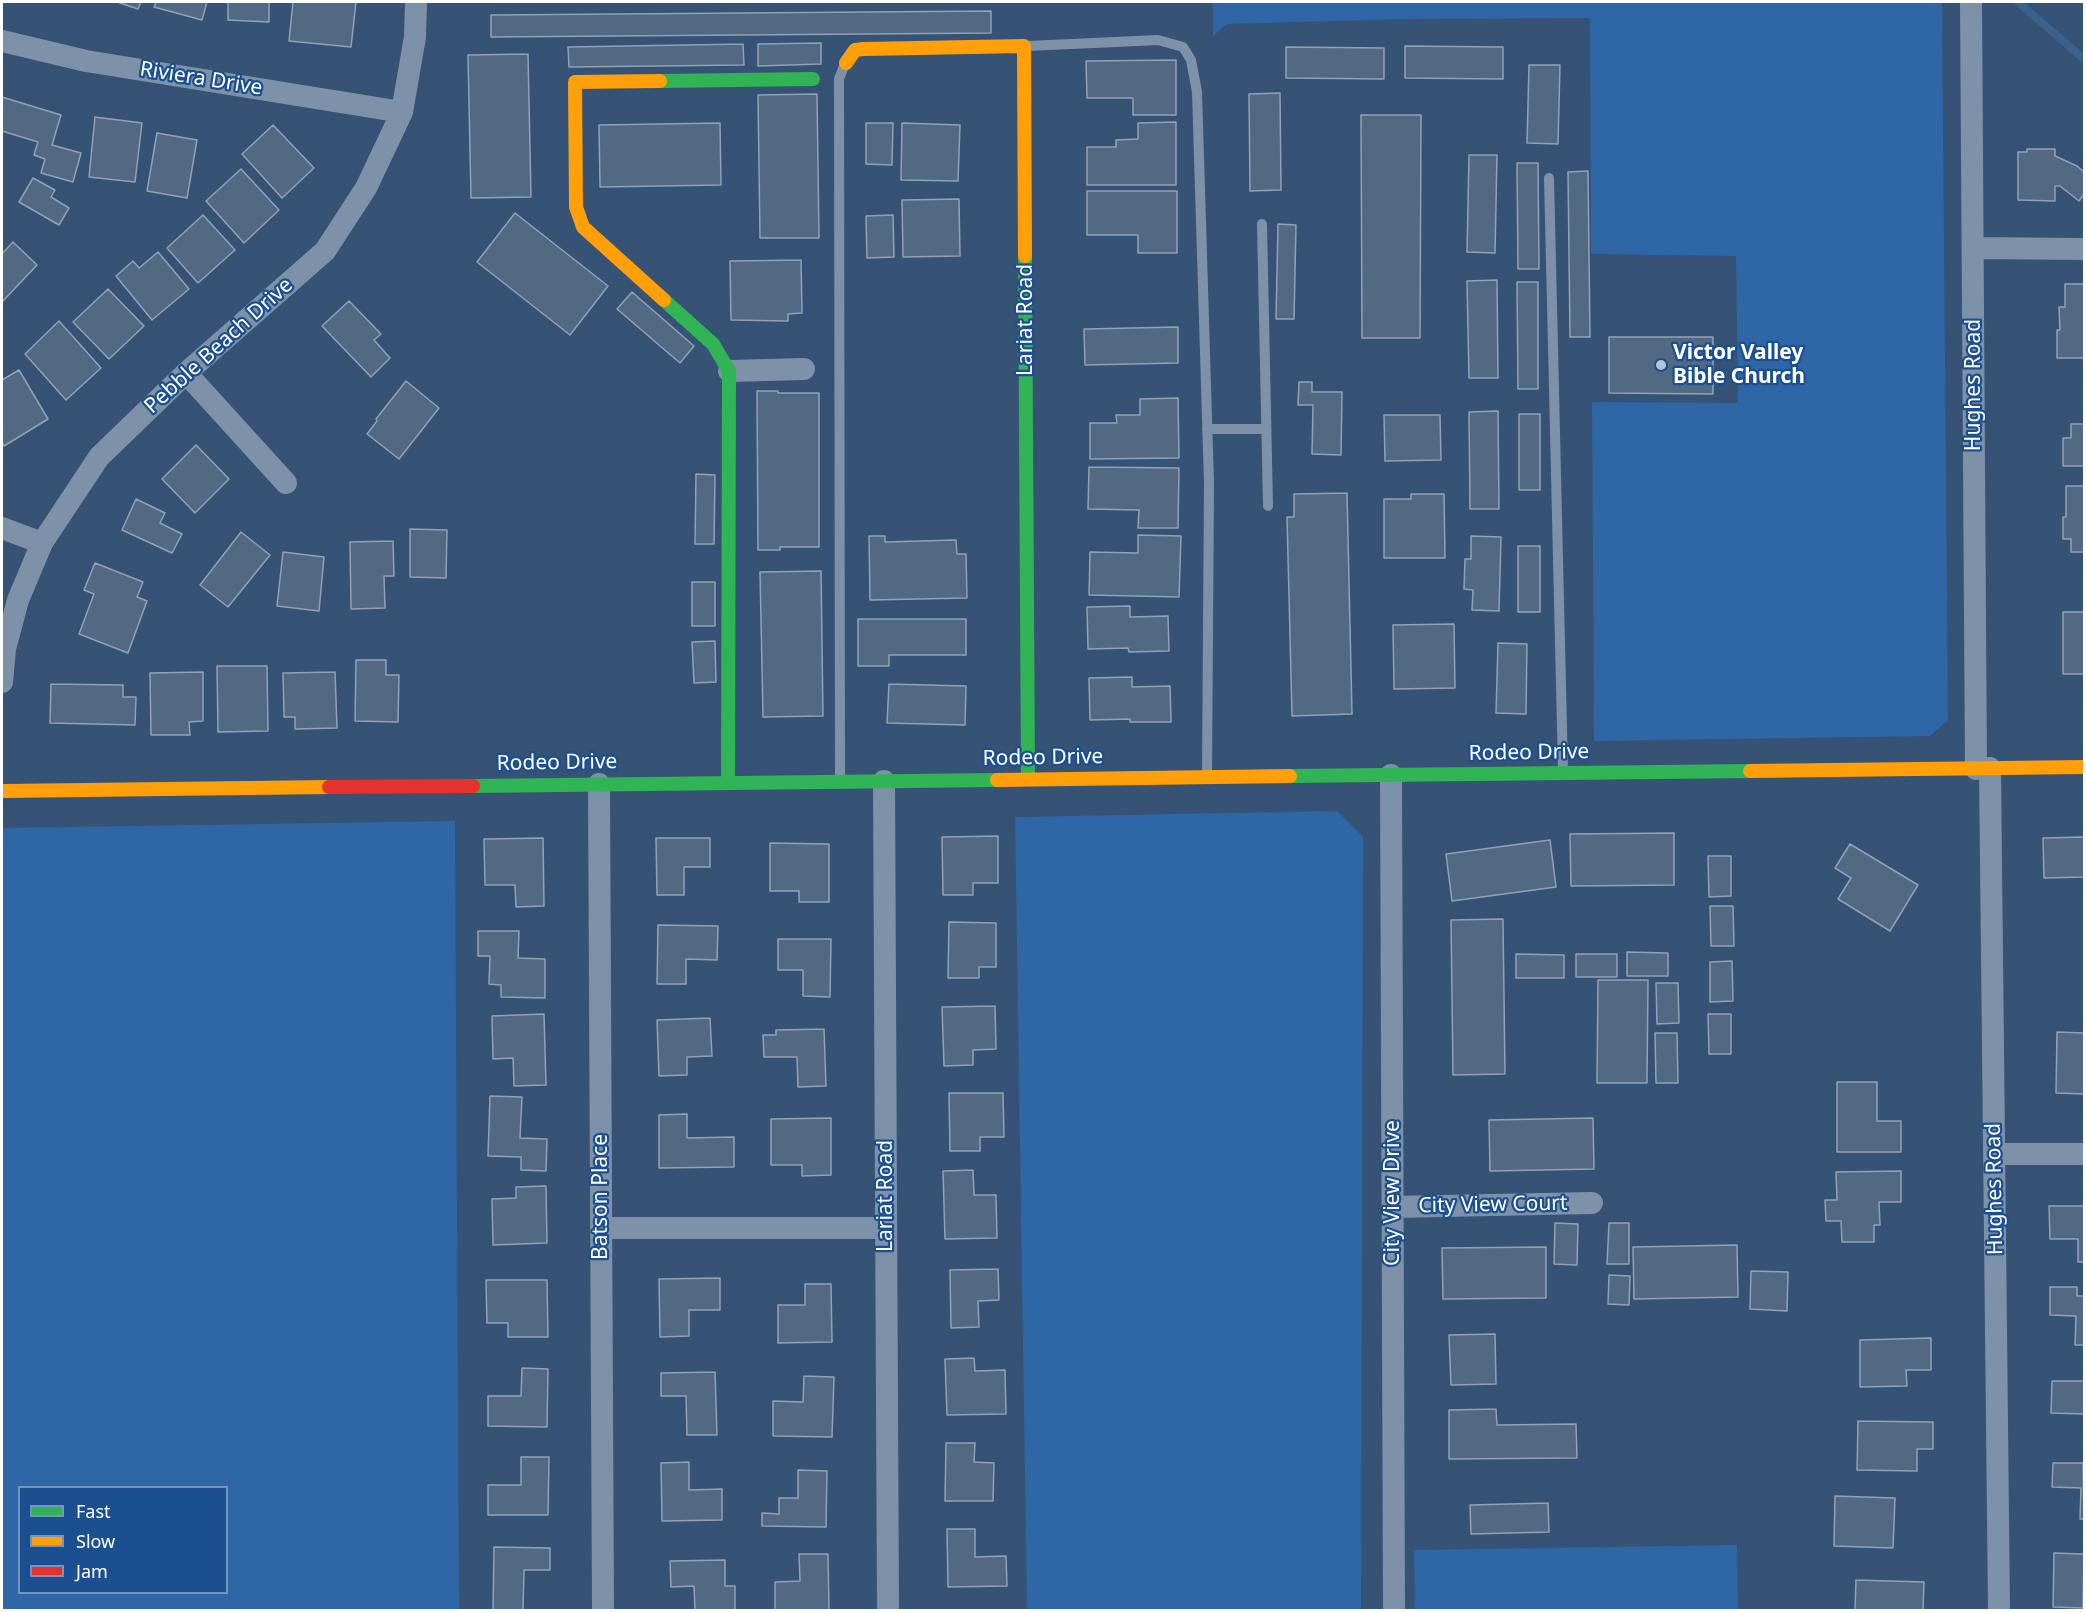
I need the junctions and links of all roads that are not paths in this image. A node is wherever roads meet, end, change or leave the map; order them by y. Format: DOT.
graph roads {
  1 [pos="416,2"];
  2 [pos="1964,2"];
  3 [pos="1971,2"];
  4 [pos="2,41"];
  5 [pos="1024,46"];
  6 [pos="846,63"];
  7 [pos="813,79"];
  8 [pos="839,80"];
  9 [pos="402,112"];
  10 [pos="1549,178"];
  11 [pos="1262,224"];
  12 [pos="1973,248"];
  13 [pos="2085,249"];
  14 [pos="804,369"];
  15 [pos="729,371"];
  16 [pos="186,373"];
  17 [pos="1207,429"];
  18 [pos="1266,429"];
  19 [pos="286,483"];
  20 [pos="1268,506"];
  21 [pos="2,528"];
  22 [pos="42,543"];
  23 [pos="2,682"];
  24 [pos="2085,767"];
  25 [pos="1983,769"];
  26 [pos="1563,773"];
  27 [pos="1391,775"];
  28 [pos="1207,777"];
  29 [pos="1028,780"];
  30 [pos="884,781"];
  31 [pos="840,782"];
  32 [pos="728,783"];
  33 [pos="599,784"];
  34 [pos="2,791"];
  35 [pos="1995,1154"];
  36 [pos="2085,1154"];
  37 [pos="1592,1203"];
  38 [pos="1393,1207"];
  39 [pos="886,1227"];
  40 [pos="601,1228"];
  41 [pos="603,1611"];
  42 [pos="888,1611"];
  43 [pos="1394,1611"];
  44 [pos="1999,1611"];
  1 -- 9 [label="street, Pebble Beach Drive"];
  2 -- 3 [label="lane"];
  3 -- 12 [label="street, Hughes Road"];
  4 -- 9 [label="street, Riviera Drive"];
  5 -- 6 [label="street"];
  5 -- 17 [label="lane"];
  5 -- 29 [label="street, Lariat Road"];
  6 -- 8 [label="lane"];
  7 -- 8 [label="lane"];
  7 -- 15 [label="street"];
  8 -- 31 [label="lane"];
  9 -- 16 [label="street, Pebble Beach Drive"];
  10 -- 26 [label="lane"];
  11 -- 18 [label="lane"];
  12 -- 13 [label="street"];
  12 -- 25 [label="street, Hughes Road"];
  14 -- 15 [label="street"];
  15 -- 32 [label="street"];
  16 -- 19 [label="street"];
  16 -- 22 [label="street, Pebble Beach Drive"];
  17 -- 18 [label="lane"];
  17 -- 28 [label="lane"];
  18 -- 20 [label="lane"];
  21 -- 22 [label="street"];
  22 -- 23 [label="street, Pebble Beach Drive"];
  24 -- 25 [label="street, Rodeo Drive"];
  25 -- 26 [label="street, Rodeo Drive"];
  25 -- 35 [label="street, Hughes Road"];
  26 -- 27 [label="street, Rodeo Drive"];
  27 -- 28 [label="street, Rodeo Drive"];
  27 -- 38 [label="street, City View Drive"];
  28 -- 29 [label="street, Rodeo Drive"];
  29 -- 30 [label="street, Rodeo Drive"];
  30 -- 31 [label="street, Rodeo Drive"];
  30 -- 39 [label="street, Lariat Road"];
  31 -- 32 [label="street, Rodeo Drive"];
  32 -- 33 [label="street, Rodeo Drive"];
  33 -- 34 [label="street, Rodeo Drive"];
  33 -- 40 [label="street, Batson Place"];
  35 -- 36 [label="street"];
  35 -- 44 [label="street, Hughes Road"];
  37 -- 38 [label="street, City View Court"];
  38 -- 43 [label="street, City View Drive"];
  39 -- 40 [label="street"];
  39 -- 42 [label="street, Lariat Road"];
  40 -- 41 [label="street, Batson Place"];
}
